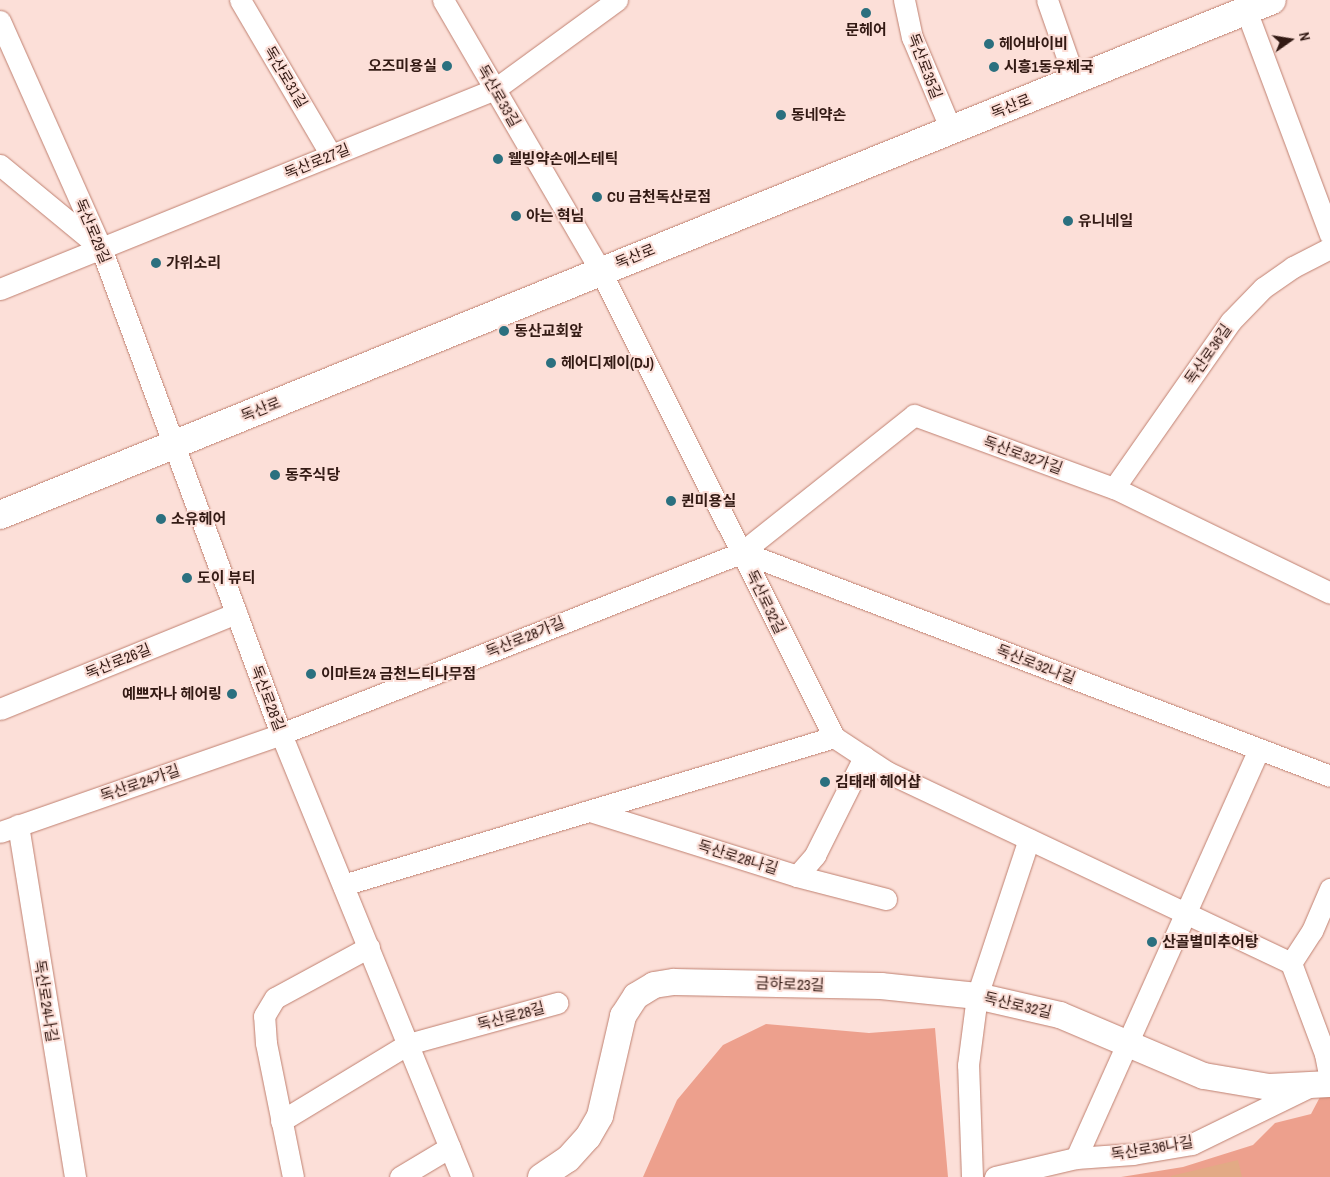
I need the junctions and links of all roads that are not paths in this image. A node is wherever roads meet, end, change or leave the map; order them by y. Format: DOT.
graph roads {
  1 [pos="240,0"];
  2 [pos="443,0"];
  3 [pos="617,0"];
  4 [pos="904,0"];
  5 [pos="1047,0"];
  6 [pos="1272,0"];
  7 [pos="1246,10"];
  8 [pos="0,21"];
  9 [pos="1075,80"];
  10 [pos="494,89"];
  11 [pos="951,130"];
  12 [pos="331,155"];
  13 [pos="0,165"];
  14 [pos="1330,234"];
  15 [pos="101,248"];
  16 [pos="1330,248"];
  17 [pos="600,270"];
  18 [pos="0,289"];
  19 [pos="172,446"];
  20 [pos="1114,488"];
  21 [pos="0,515"];
  22 [pos="742,552"];
  23 [pos="1330,593"];
  24 [pos="236,613"];
  25 [pos="0,708"];
  26 [pos="281,734"];
  27 [pos="834,738"];
  28 [pos="1259,749"];
  29 [pos="864,757"];
  30 [pos="1330,776"];
  31 [pos="590,811"];
  32 [pos="9,829"];
  33 [pos="1029,839"];
  34 [pos="797,876"];
  35 [pos="343,885"];
  36 [pos="1330,889"];
  37 [pos="886,899"];
  38 [pos="1184,912"];
  39 [pos="369,948"];
  40 [pos="1291,963"];
  41 [pos="977,996"];
  42 [pos="557,1003"];
  43 [pos="1129,1043"];
  44 [pos="408,1044"];
  45 [pos="1323,1083"];
  46 [pos="281,1121"];
  47 [pos="450,1147"];
  48 [pos="1076,1158"];
  49 [pos="75,1177"];
  50 [pos="293,1177"];
  51 [pos="400,1177"];
  52 [pos="462,1177"];
  53 [pos="542,1177"];
  54 [pos="972,1177"];
  55 [pos="994,1177"];
  1 -- 12 [label="street, 독산로31길"];
  2 -- 10 [label="street, 독산로33길"];
  3 -- 10 [label="street, 독산로27길"];
  4 -- 11 [label="street, 독산로35길"];
  5 -- 9 [label="street"];
  6 -- 7 [label="main road, 독산로"];
  7 -- 9 [label="main road, 독산로"];
  7 -- 14 [label="street"];
  8 -- 15 [label="street, 독산로29길"];
  9 -- 11 [label="main road, 독산로"];
  10 -- 12 [label="street, 독산로27길"];
  10 -- 17 [label="street, 독산로33길"];
  11 -- 17 [label="main road, 독산로"];
  12 -- 15 [label="street, 독산로27길"];
  13 -- 15 [label="street"];
  15 -- 18 [label="street, 독산로27길"];
  15 -- 19 [label="street, 독산로29길"];
  16 -- 20 [label="street, 독산로36길"];
  17 -- 19 [label="main road, 독산로"];
  17 -- 22 [label="street, 독산로32길"];
  19 -- 21 [label="main road, 독산로"];
  19 -- 24 [label="street, 독산로28길"];
  20 -- 22 [label="street, 독산로32가길"];
  20 -- 23 [label="street, 독산로32가길"];
  22 -- 26 [label="street, 독산로28가길"];
  22 -- 27 [label="street, 독산로32길"];
  22 -- 28 [label="street, 독산로32나길"];
  24 -- 25 [label="street, 독산로26길"];
  24 -- 26 [label="street, 독산로28길"];
  26 -- 32 [label="street, 독산로24가길"];
  26 -- 35 [label="street, 독산로28길"];
  27 -- 29 [label="street"];
  27 -- 31 [label="street"];
  28 -- 30 [label="street, 독산로32나길"];
  28 -- 38 [label="street"];
  29 -- 33 [label="street"];
  29 -- 34 [label="street"];
  31 -- 34 [label="street, 독산로28나길"];
  31 -- 35 [label="street"];
  32 -- 49 [label="street, 독산로24나길"];
  33 -- 38 [label="street"];
  33 -- 41 [label="street, 독산로32길"];
  34 -- 37 [label="street, 독산로28나길"];
  35 -- 39 [label="street, 독산로28길"];
  36 -- 40 [label="street"];
  38 -- 40 [label="street"];
  38 -- 43 [label="street"];
  39 -- 44 [label="street, 독산로28길"];
  39 -- 46 [label="street"];
  40 -- 45 [label="street"];
  41 -- 43 [label="street, 독산로32길"];
  41 -- 53 [label="street, 금하로23길"];
  41 -- 54 [label="street"];
  42 -- 44 [label="street, 독산로28길"];
  43 -- 45 [label="street, 독산로32길"];
  43 -- 48 [label="street"];
  44 -- 46 [label="street, 독산로28길"];
  44 -- 47 [label="street, 독산로28길"];
  45 -- 48 [label="street, 독산로36나길"];
  46 -- 50 [label="street"];
  47 -- 51 [label="street"];
  47 -- 52 [label="street, 독산로28길"];
  48 -- 55 [label="street, 독산로36나길"];
}
